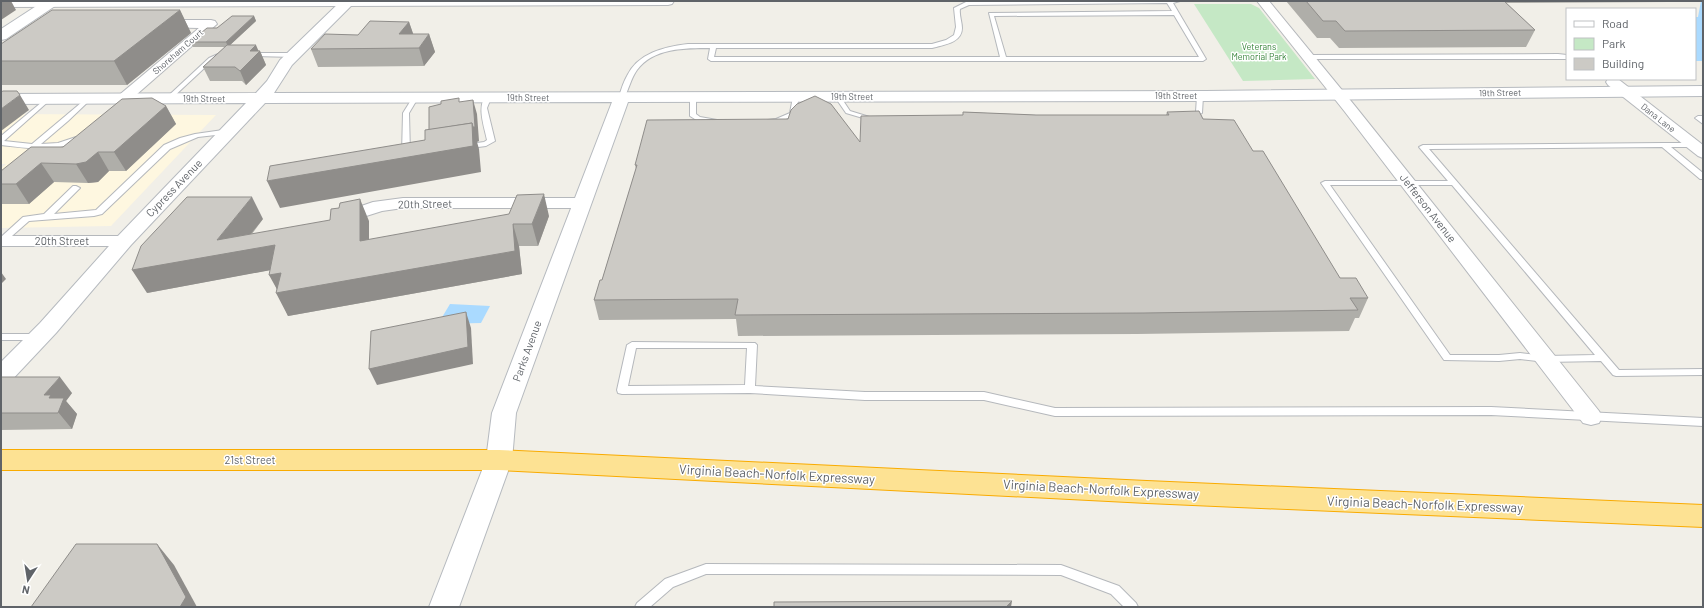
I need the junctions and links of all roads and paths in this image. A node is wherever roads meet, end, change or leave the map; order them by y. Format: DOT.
graph roads {
  1 [pos="349,1"];
  2 [pos="668,1"];
  3 [pos="1169,1"];
  4 [pos="1177,1"];
  5 [pos="1263,1"];
  6 [pos="52,2"];
  7 [pos="1,3"];
  8 [pos="1176,13"];
  9 [pos="149,24"];
  10 [pos="1,36"];
  11 [pos="713,46"];
  12 [pos="294,55"];
  13 [pos="233,56"];
  14 [pos="241,56"];
  15 [pos="1309,57"];
  16 [pos="1566,57"];
  17 [pos="1003,58"];
  18 [pos="1615,84"];
  19 [pos="1703,91"];
  20 [pos="1340,95"];
  21 [pos="1200,96"];
  22 [pos="622,97"];
  23 [pos="693,97"];
  24 [pos="796,97"];
  25 [pos="838,97"];
  26 [pos="414,98"];
  27 [pos="48,99"];
  28 [pos="88,99"];
  29 [pos="168,99"];
  30 [pos="260,99"];
  31 [pos="1,100"];
  32 [pos="119,103"];
  33 [pos="487,106"];
  34 [pos="1182,118"];
  35 [pos="1703,118"];
  36 [pos="883,120"];
  37 [pos="723,121"];
  38 [pos="762,121"];
  39 [pos="1703,122"];
  40 [pos="230,131"];
  41 [pos="85,133"];
  42 [pos="1,142"];
  43 [pos="1664,145"];
  44 [pos="35,146"];
  45 [pos="457,149"];
  46 [pos="1698,149"];
  47 [pos="23,156"];
  48 [pos="414,156"];
  49 [pos="1703,177"];
  50 [pos="1409,183"];
  51 [pos="1453,183"];
  52 [pos="76,188"];
  53 [pos="582,203"];
  54 [pos="47,216"];
  55 [pos="329,224"];
  56 [pos="1,241"];
  57 [pos="124,241"];
  58 [pos="1,337"];
  59 [pos="39,337"];
  60 [pos="1604,358"];
  61 [pos="1546,359"];
  62 [pos="1703,372"];
  63 [pos="1,377"];
  64 [pos="750,389"];
  65 [pos="1591,417"];
  66 [pos="1703,422"];
  67 [pos="1,460"];
  68 [pos="499,460"];
  69 [pos="1703,516"];
  70 [pos="444,607"];
  71 [pos="641,607"];
  72 [pos="1132,607"];
  1 -- 2 [label="street"];
  1 -- 6 [label="street"];
  1 -- 12 [label="street, Cypress Avenue"];
  3 -- 4 [label="lane"];
  3 -- 8 [label="lane"];
  3 -- 11 [label="lane"];
  5 -- 15 [label="street, Jefferson Avenue"];
  6 -- 7 [label="street"];
  6 -- 10 [label="street"];
  8 -- 17 [label="lane"];
  8 -- 17 [label="lane"];
  9 -- 32 [label="street, Shoreham Court"];
  11 -- 17 [label="lane"];
  11 -- 22 [label="lane"];
  12 -- 14 [label="lane"];
  12 -- 30 [label="street, Cypress Avenue"];
  13 -- 29 [label="lane"];
  15 -- 16 [label="lane"];
  15 -- 20 [label="street, Jefferson Avenue"];
  18 -- 19 [label="street, 19th Street"];
  18 -- 20 [label="street, 19th Street"];
  18 -- 46 [label="street, Dana Lane"];
  20 -- 21 [label="street, 19th Street"];
  20 -- 50 [label="street, Jefferson Avenue"];
  21 -- 25 [label="street, 19th Street"];
  21 -- 34 [label="lane"];
  22 -- 23 [label="street, 19th Street"];
  22 -- 33 [label="street, 19th Street"];
  22 -- 53 [label="street, Parks Avenue"];
  23 -- 24 [label="street, 19th Street"];
  23 -- 37 [label="lane"];
  24 -- 25 [label="street, 19th Street"];
  24 -- 38 [label="lane"];
  25 -- 36 [label="lane"];
  26 -- 30 [label="street, 19th Street"];
  26 -- 33 [label="street, 19th Street"];
  26 -- 48 [label="lane"];
  27 -- 28 [label="street, 19th Street"];
  27 -- 31 [label="street, 19th Street"];
  27 -- 42 [label="lane"];
  28 -- 32 [label="street, 19th Street"];
  28 -- 44 [label="lane"];
  29 -- 30 [label="street, 19th Street"];
  29 -- 32 [label="street, 19th Street"];
  30 -- 40 [label="street, Cypress Avenue"];
  33 -- 45 [label="lane"];
  35 -- 39 [label="lane"];
  40 -- 54 [label="lane"];
  40 -- 57 [label="street, Cypress Avenue"];
  41 -- 44 [label="lane"];
  42 -- 44 [label="lane"];
  43 -- 46 [label="lane"];
  43 -- 49 [label="lane"];
  43 -- 51 [label="lane"];
  44 -- 47 [label="lane"];
  50 -- 51 [label="lane"];
  50 -- 61 [label="street, Jefferson Avenue"];
  50 -- 61 [label="lane"];
  51 -- 60 [label="lane"];
  52 -- 54 [label="lane"];
  53 -- 55 [label="street, 20th Street"];
  53 -- 68 [label="street, Parks Avenue"];
  54 -- 56 [label="lane"];
  56 -- 57 [label="street, 20th Street"];
  57 -- 59 [label="street, Cypress Avenue"];
  58 -- 59 [label="lane"];
  59 -- 63 [label="street, Cypress Avenue"];
  60 -- 61 [label="lane"];
  60 -- 62 [label="lane"];
  61 -- 65 [label="street, Jefferson Avenue"];
  64 -- 64 [label="lane"];
  64 -- 65 [label="lane"];
  65 -- 66 [label="lane"];
  67 -- 68 [label="highway, 21st Street"];
  68 -- 69 [label="highway, Virginia Beach-Norfolk Expressway"];
  68 -- 70 [label="street, Parks Avenue"];
  71 -- 72 [label="lane"];
}
